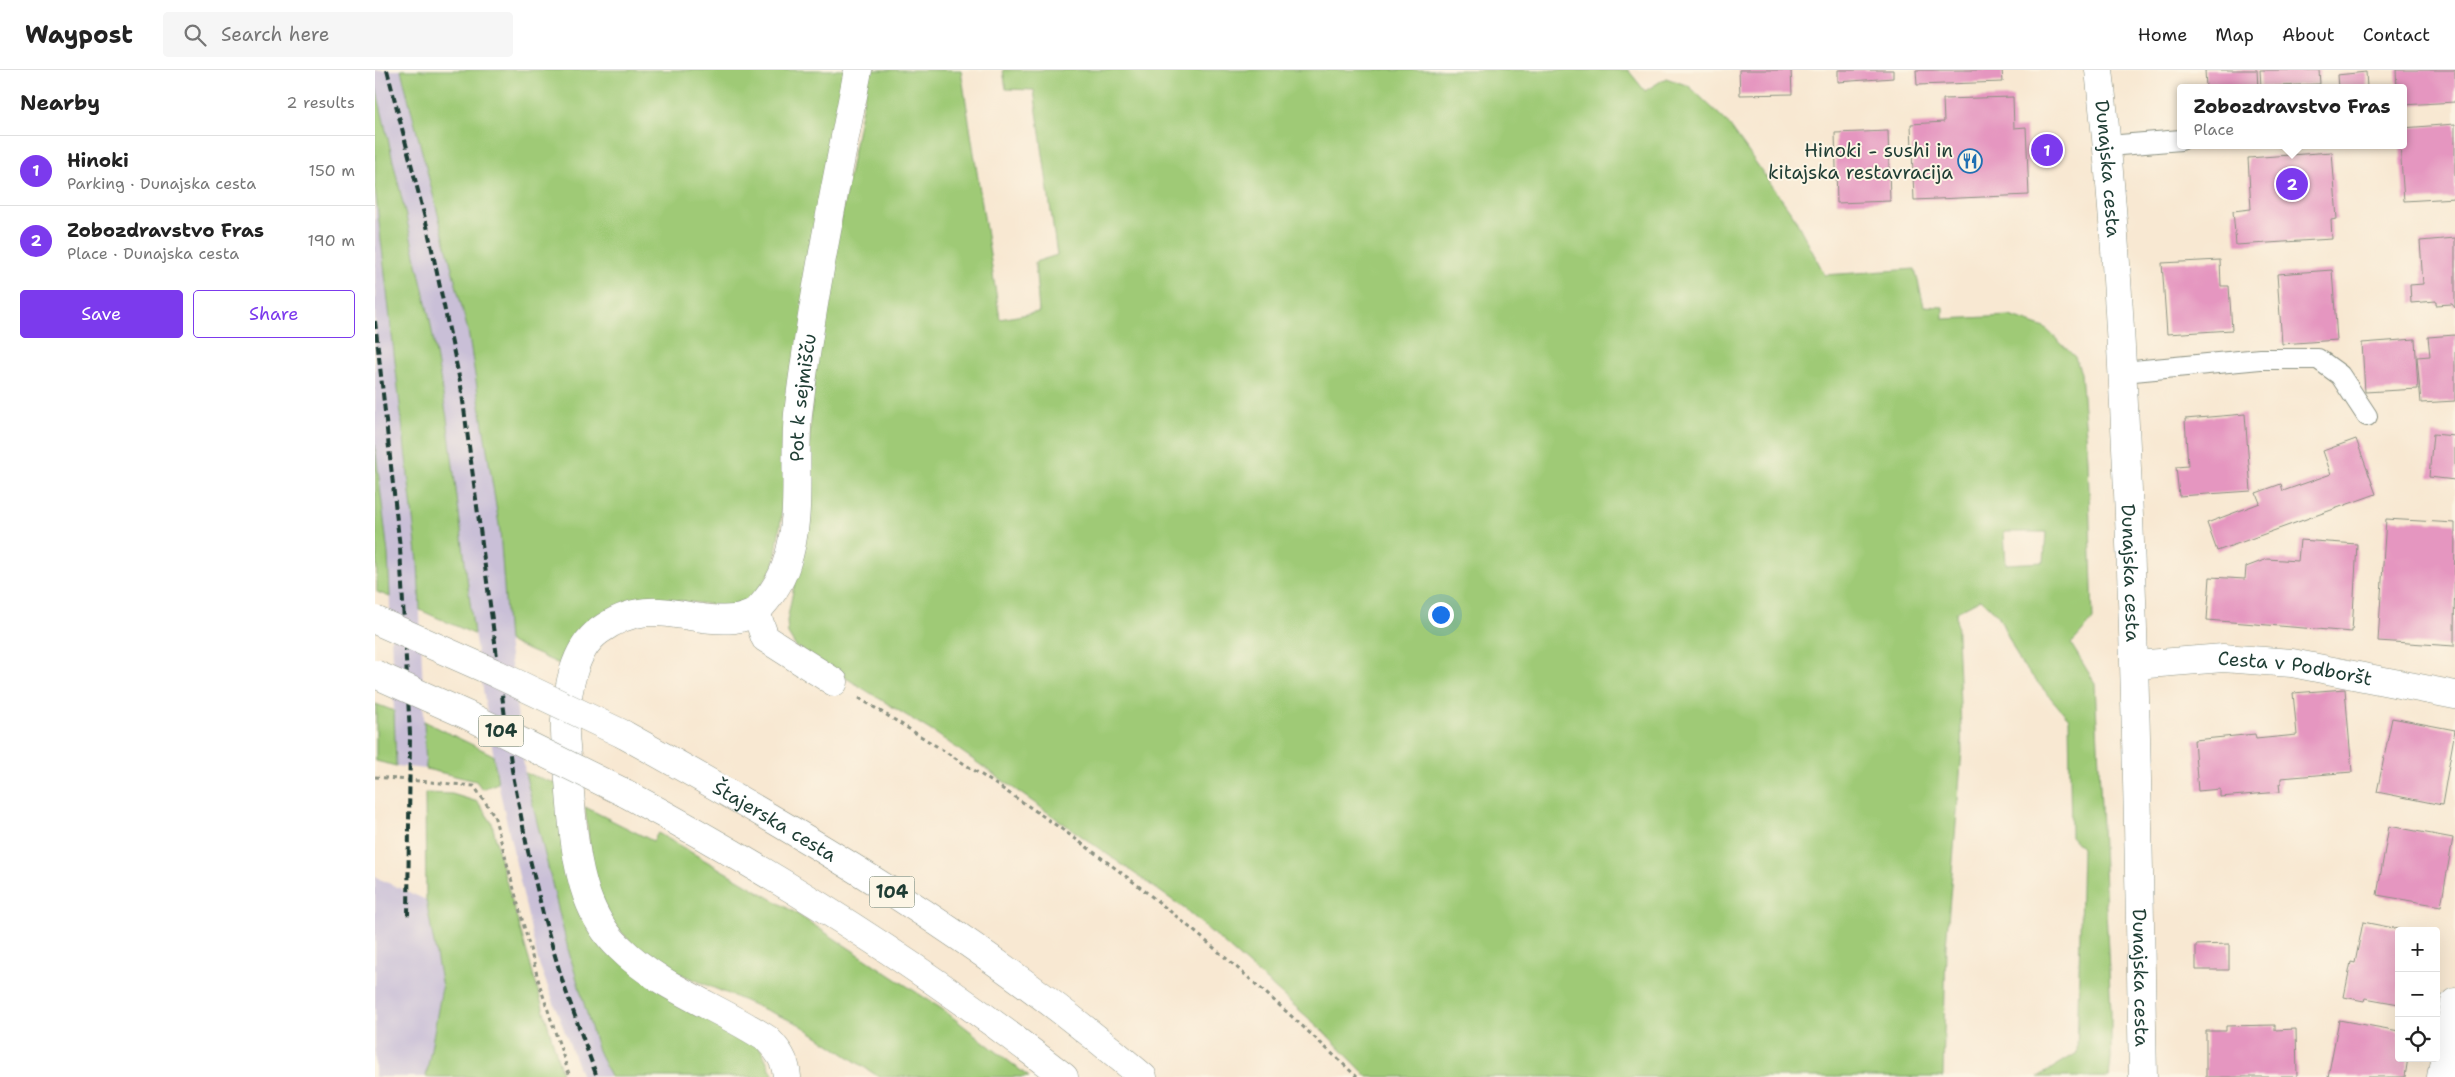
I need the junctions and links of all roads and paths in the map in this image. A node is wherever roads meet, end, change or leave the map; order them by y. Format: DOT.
graph roads {
  1 [pos="857,70"];
  2 [pos="2099,70"];
  3 [pos="2177,140"];
  4 [pos="2108,146"];
  5 [pos="2123,372"];
  6 [pos="2367,416"];
  7 [pos="756,612"];
  8 [pos="375,620"];
  9 [pos="2135,665"];
  10 [pos="375,674"];
  11 [pos="834,682"];
  12 [pos="2455,694"];
  13 [pos="375,777"];
  14 [pos="2455,1002"];
  15 [pos="794,1074"];
  16 [pos="570,1077"];
  17 [pos="1064,1077"];
  18 [pos="1143,1077"];
  19 [pos="1357,1077"];
  20 [pos="2143,1077"];
  21 [pos="2441,1077"];
  1 -- 7 [label="main road, Pot k sejmišču"];
  2 -- 4 [label="main road, Dunajska cesta"];
  3 -- 4 [label="lane"];
  4 -- 5 [label="main road, Dunajska cesta"];
  5 -- 6 [label="lane"];
  5 -- 9 [label="main road, Dunajska cesta"];
  7 -- 11 [label="main road"];
  7 -- 15 [label="main road"];
  8 -- 18 [label="main road, Štajerska cesta / 104, bridge"];
  9 -- 12 [label="main road, Cesta v Podboršt"];
  9 -- 20 [label="main road, Dunajska cesta"];
  10 -- 17 [label="main road, 104, bridge"];
  11 -- 19 [label="path"];
  13 -- 16 [label="path"];
  14 -- 21 [label="main road"];
}
